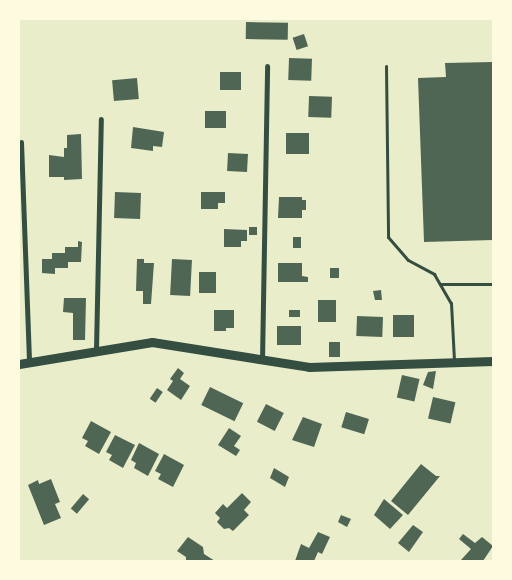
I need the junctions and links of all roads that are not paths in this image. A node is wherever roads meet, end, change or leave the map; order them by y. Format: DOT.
graph roads {
  1 [pos="267,66"];
  2 [pos="386,66"];
  3 [pos="101,118"];
  4 [pos="21,142"];
  5 [pos="440,284"];
  6 [pos="493,284"];
  7 [pos="96,350"];
  8 [pos="262,360"];
  9 [pos="493,361"];
  10 [pos="29,362"];
  11 [pos="454,362"];
  12 [pos="19,364"];
  1 -- 8 [label="street"];
  2 -- 5 [label="lane"];
  3 -- 7 [label="street"];
  4 -- 10 [label="street"];
  5 -- 6 [label="lane"];
  5 -- 11 [label="lane"];
  7 -- 8 [label="street"];
  7 -- 10 [label="street"];
  8 -- 11 [label="street"];
  9 -- 11 [label="street"];
  10 -- 12 [label="street"];
}
